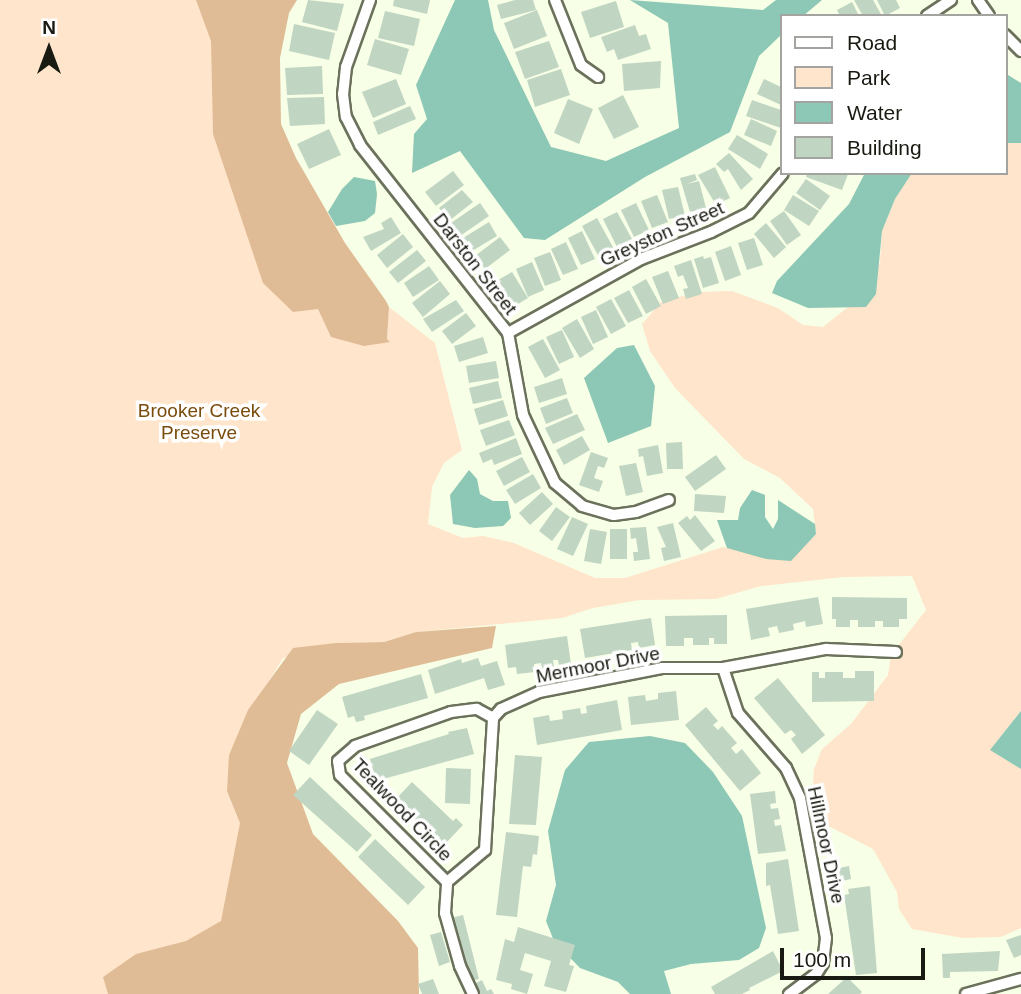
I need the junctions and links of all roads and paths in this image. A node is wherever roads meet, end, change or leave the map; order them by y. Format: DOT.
graph roads {
  1 [pos="370,0"];
  2 [pos="555,0"];
  3 [pos="951,0"];
  4 [pos="930,14"];
  5 [pos="1007,37"];
  6 [pos="1021,51"];
  7 [pos="598,77"];
  8 [pos="781,175"];
  9 [pos="508,334"];
  10 [pos="669,500"];
  11 [pos="896,652"];
  12 [pos="723,668"];
  13 [pos="492,718"];
  14 [pos="447,882"];
  15 [pos="1021,979"];
  16 [pos="473,994"];
  17 [pos="789,994"];
  18 [pos="966,994"];
  1 -- 9 [label="street, Darston Street"];
  2 -- 7 [label="street"];
  3 -- 4 [label="street"];
  5 -- 6 [label="street"];
  8 -- 9 [label="street, Greyston Street"];
  9 -- 10 [label="street, Darston Street"];
  11 -- 12 [label="street, Mermoor Drive"];
  12 -- 13 [label="street, Mermoor Drive"];
  12 -- 17 [label="street, Hillmoor Drive"];
  13 -- 14 [label="street"];
  13 -- 14 [label="street, Tealwood Circle"];
  14 -- 16 [label="street"];
  15 -- 18 [label="street"];
}
